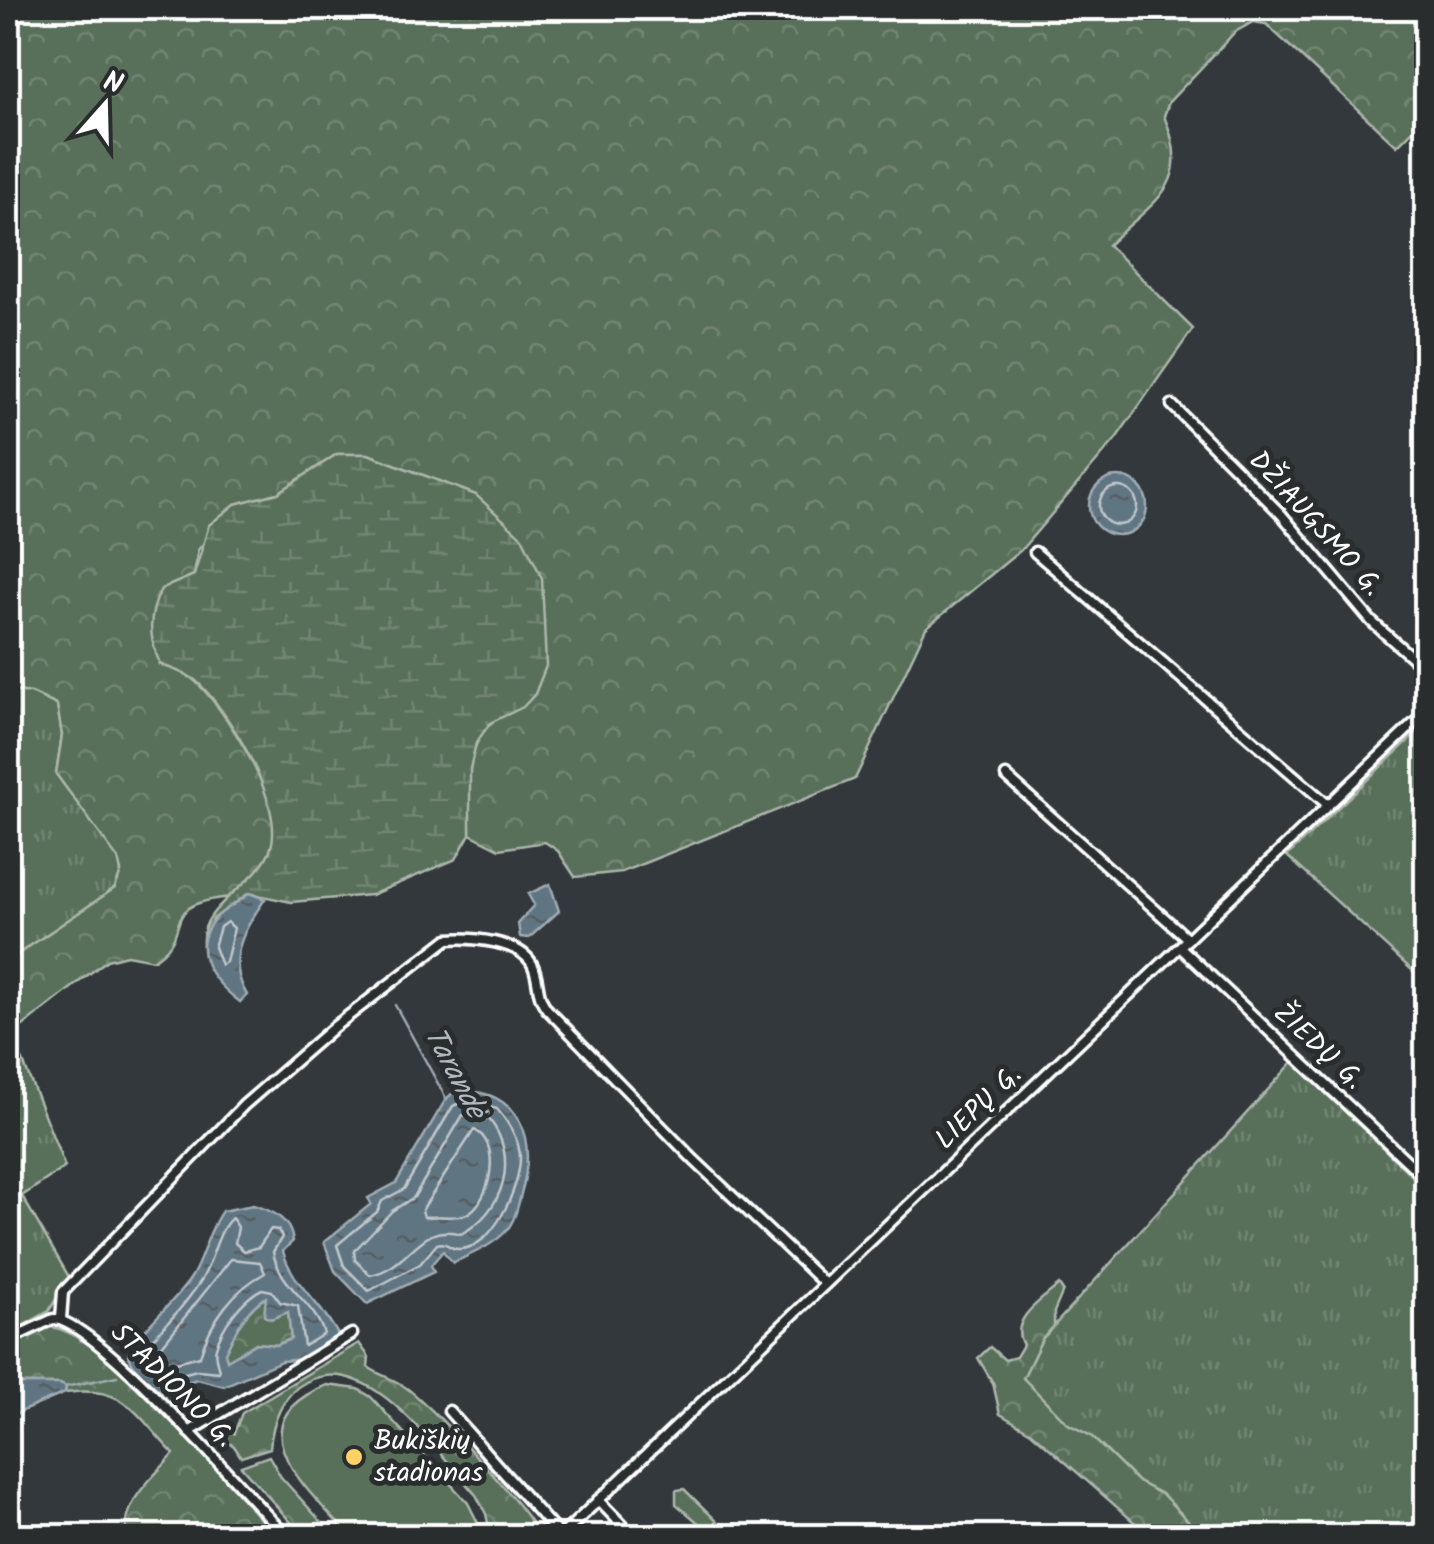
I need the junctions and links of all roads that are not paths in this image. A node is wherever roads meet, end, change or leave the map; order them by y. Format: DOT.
graph roads {
  1 [pos="1172,406"];
  2 [pos="1036,552"];
  3 [pos="1426,670"];
  4 [pos="1426,712"];
  5 [pos="1006,776"];
  6 [pos="1328,805"];
  7 [pos="1188,939"];
  8 [pos="1180,947"];
  9 [pos="1426,1179"];
  10 [pos="825,1284"];
  11 [pos="61,1318"];
  12 [pos="352,1334"];
  13 [pos="8,1340"];
  14 [pos="449,1411"];
  15 [pos="189,1432"];
  16 [pos="598,1500"];
  17 [pos="286,1536"];
  18 [pos="560,1536"];
  19 [pos="633,1536"];
  1 -- 3 [label="street, DŽIAUGSMO G."];
  2 -- 6 [label="street"];
  4 -- 6 [label="street, LIEPŲ G."];
  5 -- 7 [label="street"];
  6 -- 7 [label="street, LIEPŲ G."];
  7 -- 8 [label="street, LIEPŲ G."];
  8 -- 9 [label="street, ŽIEDŲ G."];
  8 -- 10 [label="street, LIEPŲ G."];
  10 -- 11 [label="street"];
  10 -- 16 [label="street, LIEPŲ G."];
  11 -- 13 [label="street"];
  11 -- 15 [label="street, STADIONO G."];
  12 -- 15 [label="street"];
  14 -- 18 [label="street"];
  15 -- 17 [label="street, STADIONO G."];
  16 -- 18 [label="street, LIEPŲ G."];
  16 -- 19 [label="street"];
}
